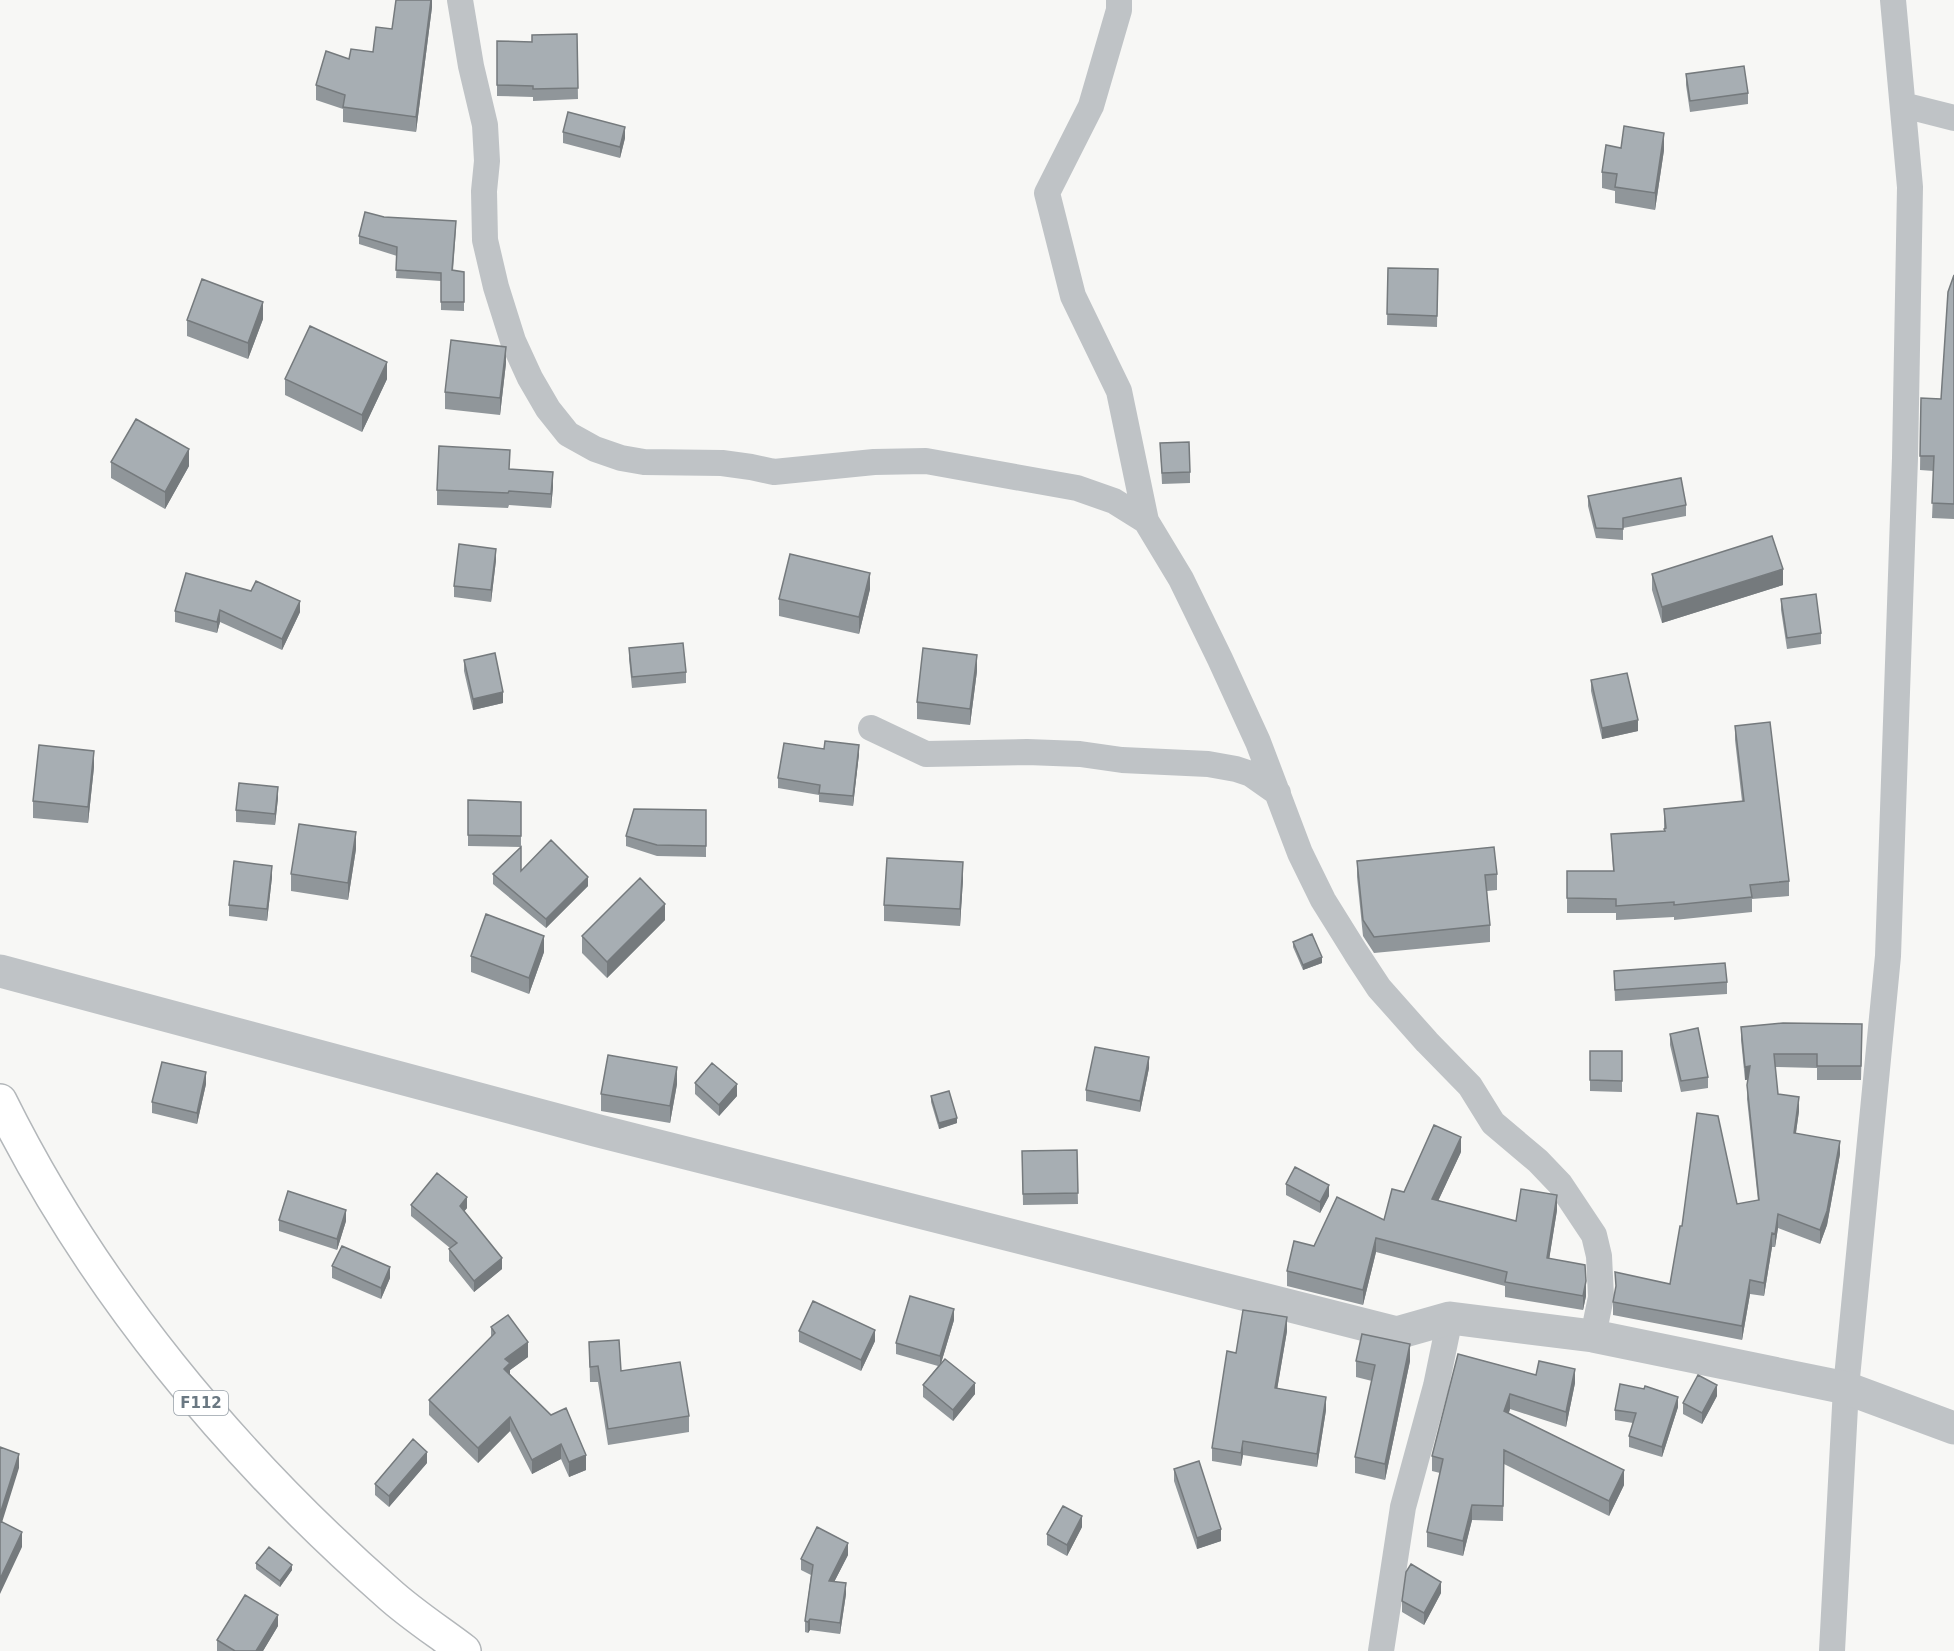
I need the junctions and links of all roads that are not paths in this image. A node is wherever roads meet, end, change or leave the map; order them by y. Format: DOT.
graph roads {
  1 [pos="459,0"];
  2 [pos="1119,0"];
  3 [pos="1893,0"];
  4 [pos="1903,105"];
  5 [pos="1954,118"];
  6 [pos="1146,521"];
  7 [pos="871,728"];
  8 [pos="1278,793"];
  9 [pos="0,971"];
  10 [pos="0,1101"];
  11 [pos="1450,1318"];
  12 [pos="1593,1336"];
  13 [pos="1846,1388"];
  14 [pos="1954,1428"];
  15 [pos="464,1651"];
  16 [pos="1381,1651"];
  17 [pos="1832,1651"];
  1 -- 6 [label="street"];
  2 -- 6 [label="street"];
  3 -- 4 [label="street"];
  4 -- 5 [label="street"];
  4 -- 13 [label="street"];
  6 -- 8 [label="street"];
  7 -- 8 [label="street"];
  8 -- 12 [label="street"];
  9 -- 11 [label="street"];
  10 -- 15 [label="main road, F112"];
  11 -- 12 [label="street"];
  11 -- 16 [label="street"];
  12 -- 13 [label="street"];
  13 -- 14 [label="street"];
  13 -- 17 [label="street"];
}
